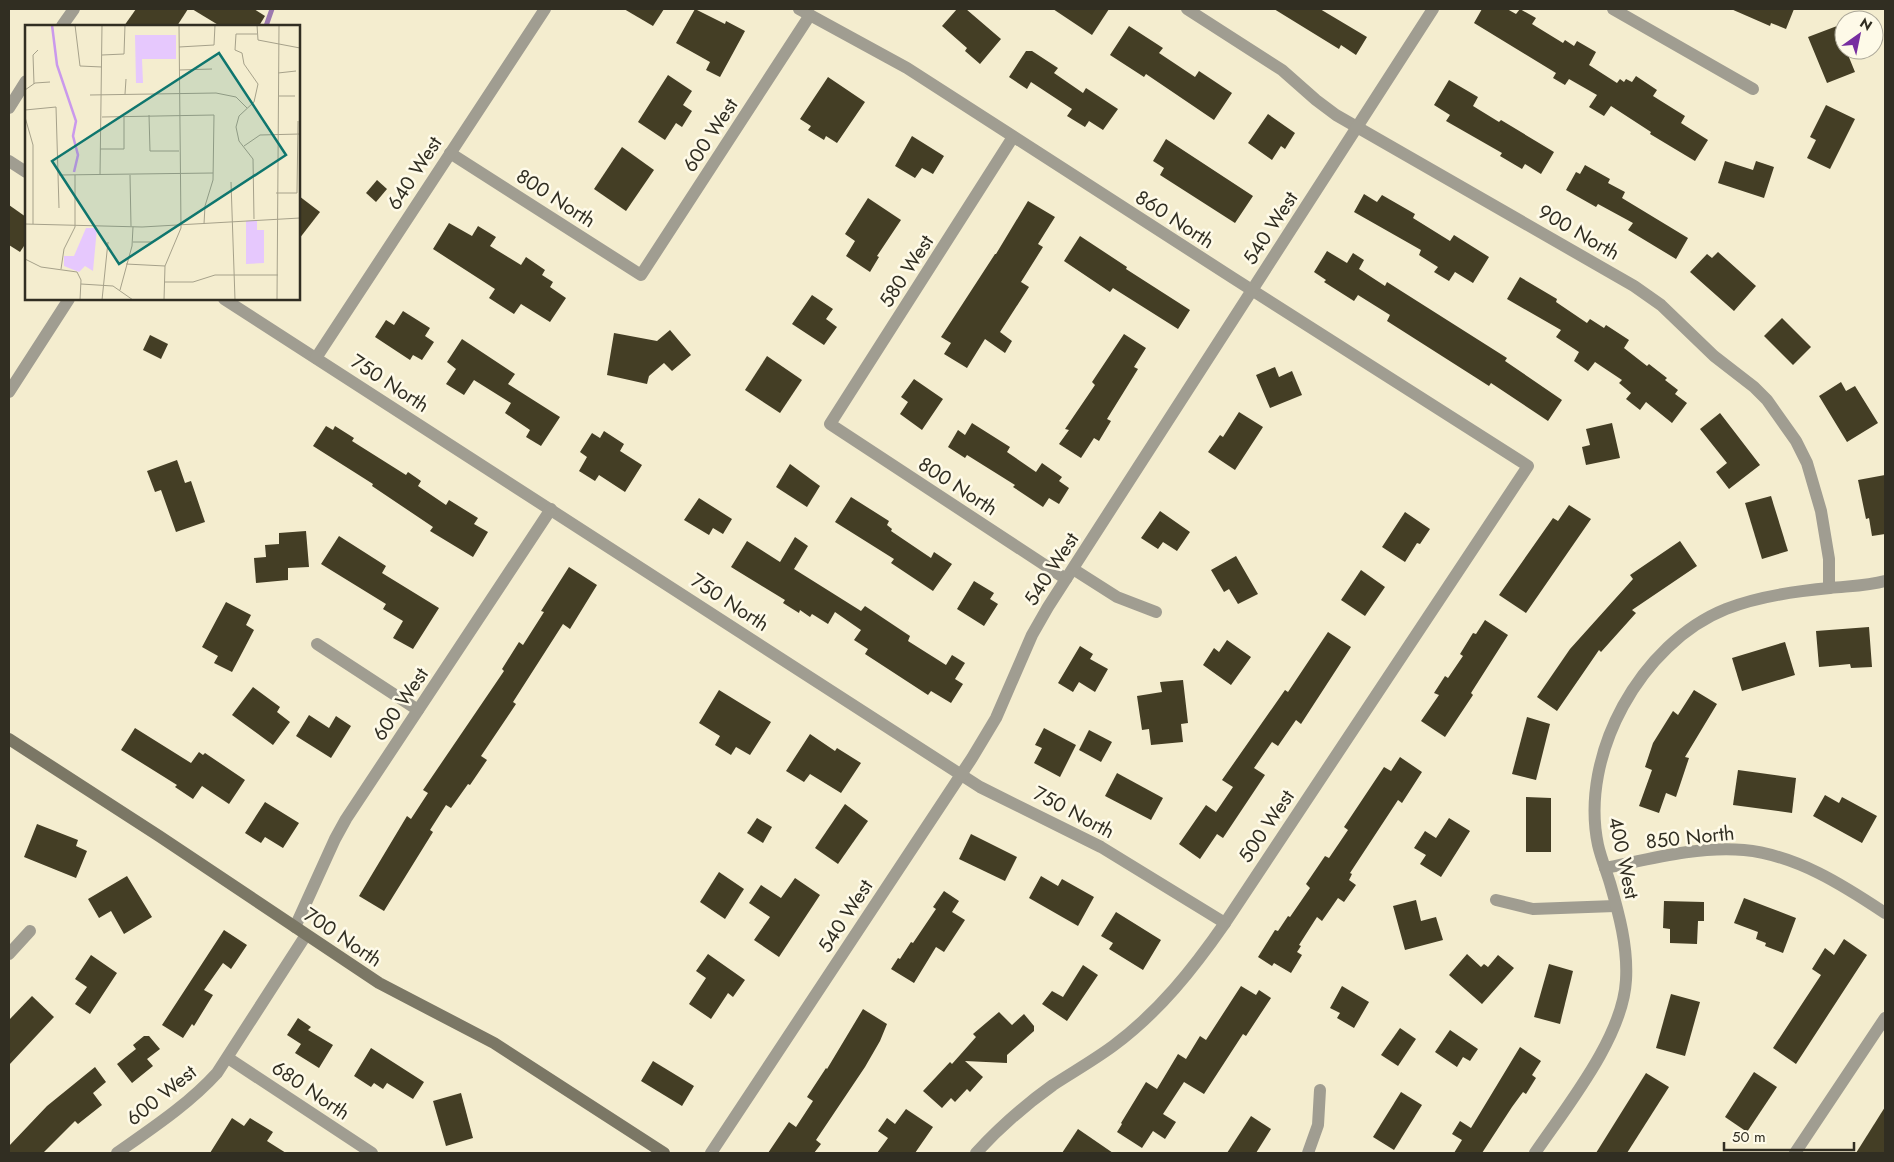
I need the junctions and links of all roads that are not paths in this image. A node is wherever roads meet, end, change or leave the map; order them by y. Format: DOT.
graph roads {
  1 [pos="74,9"];
  2 [pos="545,9"];
  3 [pos="799,9"];
  4 [pos="1187,9"];
  5 [pos="1433,9"];
  6 [pos="1613,9"];
  7 [pos="810,15"];
  8 [pos="63,25"];
  9 [pos="25,83"];
  10 [pos="1753,89"];
  11 [pos="9,108"];
  12 [pos="1357,128"];
  13 [pos="1013,137"];
  14 [pos="450,153"];
  15 [pos="9,161"];
  16 [pos="25,171"];
  17 [pos="641,275"];
  18 [pos="1252,291"];
  19 [pos="68,300"];
  20 [pos="226,300"];
  21 [pos="316,358"];
  22 [pos="9,392"];
  23 [pos="830,424"];
  24 [pos="1528,466"];
  25 [pos="551,509"];
  26 [pos="1069,574"];
  27 [pos="1885,581"];
  28 [pos="1829,588"];
  29 [pos="1156,612"];
  30 [pos="317,644"];
  31 [pos="418,710"];
  32 [pos="9,739"];
  33 [pos="962,774"];
  34 [pos="1605,868"];
  35 [pos="1496,900"];
  36 [pos="1615,906"];
  37 [pos="1885,913"];
  38 [pos="1225,922"];
  39 [pos="30,931"];
  40 [pos="301,931"];
  41 [pos="9,954"];
  42 [pos="1885,1018"];
  43 [pos="228,1058"];
  44 [pos="1320,1090"];
  45 [pos="117,1153"];
  46 [pos="372,1153"];
  47 [pos="664,1153"];
  48 [pos="710,1153"];
  49 [pos="976,1153"];
  50 [pos="1308,1153"];
  51 [pos="1536,1153"];
  52 [pos="1795,1153"];
  1 -- 8 [label="street"];
  2 -- 14 [label="street, 640 West"];
  3 -- 7 [label="street, 860 North"];
  4 -- 12 [label="street, 900 North"];
  5 -- 12 [label="street, 540 West"];
  6 -- 10 [label="street"];
  7 -- 13 [label="street, 860 North"];
  7 -- 17 [label="street, 600 West"];
  9 -- 11 [label="street"];
  12 -- 18 [label="street, 540 West"];
  12 -- 28 [label="street, 900 North"];
  13 -- 18 [label="street, 860 North"];
  13 -- 23 [label="street, 580 West"];
  14 -- 17 [label="street, 800 North"];
  14 -- 21 [label="street, 640 West"];
  15 -- 16 [label="street"];
  18 -- 24 [label="street, 860 North"];
  18 -- 26 [label="street, 540 West"];
  19 -- 22 [label="street"];
  20 -- 21 [label="street, 750 North"];
  21 -- 25 [label="street, 750 North"];
  23 -- 26 [label="street, 800 North"];
  24 -- 38 [label="street, 500 West"];
  25 -- 31 [label="street, 600 West"];
  25 -- 33 [label="street, 750 North"];
  26 -- 29 [label="street, 800 North"];
  26 -- 33 [label="street, 540 West"];
  27 -- 28 [label="street, 400 West"];
  28 -- 34 [label="street, 400 West"];
  30 -- 31 [label="street"];
  31 -- 40 [label="street, 600 West"];
  32 -- 40 [label="street, 700 North"];
  33 -- 38 [label="street, 750 North"];
  33 -- 48 [label="street, 540 West"];
  34 -- 36 [label="street, 400 West"];
  34 -- 37 [label="street, 850 North"];
  35 -- 36 [label="street"];
  36 -- 51 [label="street, 400 West"];
  38 -- 49 [label="street, 500 West"];
  39 -- 41 [label="street"];
  40 -- 43 [label="street, 600 West"];
  40 -- 47 [label="street, 700 North"];
  42 -- 52 [label="street"];
  43 -- 45 [label="street, 600 West"];
  43 -- 46 [label="street, 680 North"];
  44 -- 50 [label="street"];
}
